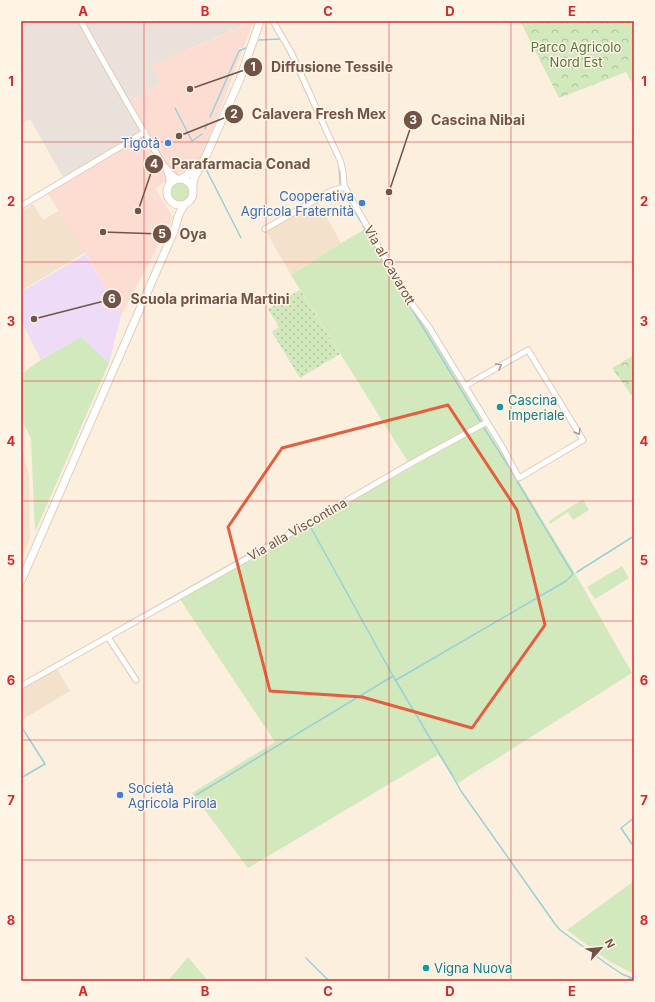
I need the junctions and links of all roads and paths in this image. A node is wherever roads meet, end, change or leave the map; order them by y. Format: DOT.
graph roads {
  1 [pos="81,21"];
  2 [pos="259,21"];
  3 [pos="273,21"];
  4 [pos="144,132"];
  5 [pos="206,156"];
  6 [pos="163,163"];
  7 [pos="179,179"];
  8 [pos="169,185"];
  9 [pos="345,187"];
  10 [pos="193,189"];
  11 [pos="171,201"];
  12 [pos="185,204"];
  13 [pos="21,206"];
  14 [pos="265,229"];
  15 [pos="174,231"];
  16 [pos="465,386"];
  17 [pos="486,422"];
  18 [pos="21,581"];
  19 [pos="108,638"];
  20 [pos="136,680"];
  21 [pos="21,686"];
  1 -- 4 [label="street"];
  2 -- 5 [label="main road"];
  3 -- 9 [label="street, Via al Cavarott"];
  4 -- 6 [label="street"];
  4 -- 13 [label="street"];
  5 -- 7 [label="main road"];
  5 -- 10 [label="main road"];
  6 -- 7 [label="street"];
  6 -- 8 [label="street"];
  7 -- 8 [label="main road"];
  7 -- 10 [label="main road"];
  8 -- 11 [label="main road"];
  9 -- 14 [label="street"];
  9 -- 16 [label="street, Via al Cavarott"];
  10 -- 12 [label="main road"];
  11 -- 12 [label="main road"];
  11 -- 15 [label="main road"];
  12 -- 15 [label="main road"];
  15 -- 18 [label="main road"];
  16 -- 17 [label="street, Via al Cavarott"];
  16 -- 17 [label="street, Via al Cavarott, one-way"];
  17 -- 19 [label="street, Via alla Viscontina"];
  19 -- 20 [label="street"];
  19 -- 21 [label="street, Via alla Viscontina"];
}
